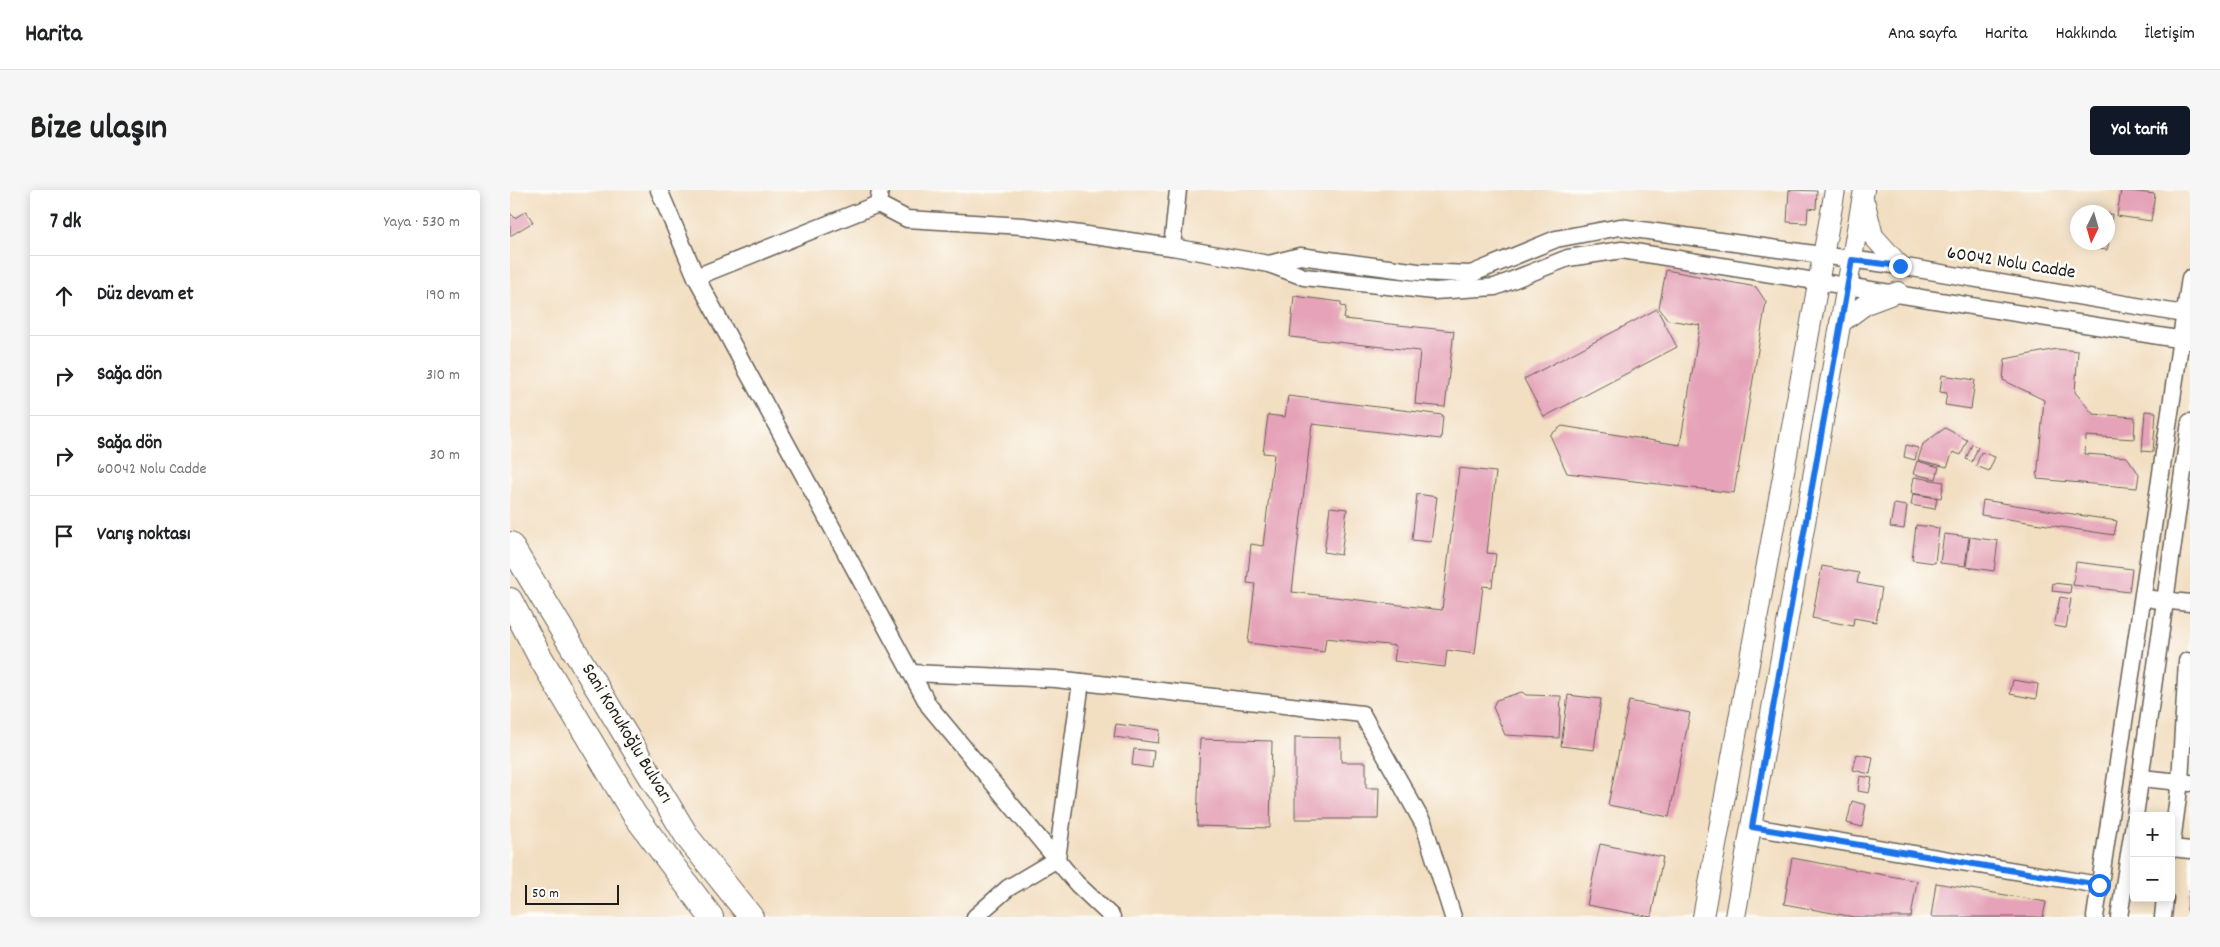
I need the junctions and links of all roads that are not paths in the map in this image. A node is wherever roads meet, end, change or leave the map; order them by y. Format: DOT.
graph roads {
  1 [pos="659,190"];
  2 [pos="1178,190"];
  3 [pos="1835,190"];
  4 [pos="1864,194"];
  5 [pos="879,197"];
  6 [pos="1172,247"];
  7 [pos="1824,257"];
  8 [pos="1852,260"];
  9 [pos="1269,264"];
  10 [pos="1900,266"];
  11 [pos="696,277"];
  12 [pos="2190,278"];
  13 [pos="1820,280"];
  14 [pos="1847,284"];
  15 [pos="1898,292"];
  16 [pos="2187,315"];
  17 [pos="1840,323"];
  18 [pos="2185,340"];
  19 [pos="2190,422"];
  20 [pos="510,544"];
  21 [pos="2141,597"];
  22 [pos="510,600"];
  23 [pos="2164,600"];
  24 [pos="2190,603"];
  25 [pos="2187,661"];
  26 [pos="911,673"];
  27 [pos="1082,682"];
  28 [pos="2188,707"];
  29 [pos="2141,778"];
  30 [pos="2185,782"];
  31 [pos="2136,812"];
  32 [pos="1752,827"];
  33 [pos="2175,830"];
  34 [pos="2130,848"];
  35 [pos="2175,849"];
  36 [pos="2190,850"];
  37 [pos="1057,859"];
  38 [pos="2099,885"];
  39 [pos="2164,902"];
  40 [pos="711,917"];
  41 [pos="751,917"];
  42 [pos="974,917"];
  43 [pos="1112,917"];
  44 [pos="1453,917"];
  45 [pos="1703,917"];
  46 [pos="1735,917"];
  47 [pos="2094,917"];
  48 [pos="2119,917"];
  49 [pos="2162,917"];
  1 -- 11 [label="street"];
  2 -- 6 [label="street"];
  3 -- 7 [label="main road"];
  4 -- 8 [label="main road"];
  4 -- 10 [label="main road"];
  5 -- 6 [label="street"];
  5 -- 11 [label="street"];
  6 -- 9 [label="street"];
  7 -- 8 [label="street, 60042 Nolu Cadde"];
  7 -- 9 [label="street, 60042 Nolu Cadde"];
  7 -- 13 [label="main road"];
  8 -- 10 [label="street, 60042 Nolu Cadde"];
  8 -- 14 [label="main road"];
  9 -- 13 [label="street"];
  10 -- 16 [label="street, 60042 Nolu Cadde"];
  11 -- 26 [label="street"];
  12 -- 16 [label="street"];
  13 -- 14 [label="street"];
  13 -- 45 [label="main road"];
  14 -- 15 [label="street"];
  14 -- 17 [label="main road"];
  15 -- 17 [label="main road"];
  15 -- 18 [label="street"];
  16 -- 18 [label="street"];
  17 -- 32 [label="main road"];
  18 -- 21 [label="street"];
  19 -- 23 [label="street"];
  20 -- 41 [label="highway, Sani Konukoğlu Bulvarı"];
  21 -- 23 [label="street"];
  21 -- 38 [label="street"];
  22 -- 40 [label="highway, Sani Konukoğlu Bulvarı"];
  23 -- 24 [label="street"];
  23 -- 29 [label="street"];
  25 -- 28 [label="street"];
  26 -- 27 [label="street"];
  26 -- 37 [label="street"];
  27 -- 37 [label="street"];
  27 -- 44 [label="street"];
  28 -- 30 [label="street"];
  29 -- 30 [label="street"];
  29 -- 31 [label="street"];
  30 -- 33 [label="street"];
  32 -- 38 [label="street"];
  32 -- 46 [label="main road"];
  34 -- 48 [label="street"];
  35 -- 36 [label="street"];
  37 -- 42 [label="street"];
  37 -- 43 [label="street"];
  38 -- 47 [label="street"];
  39 -- 49 [label="street"];
}
